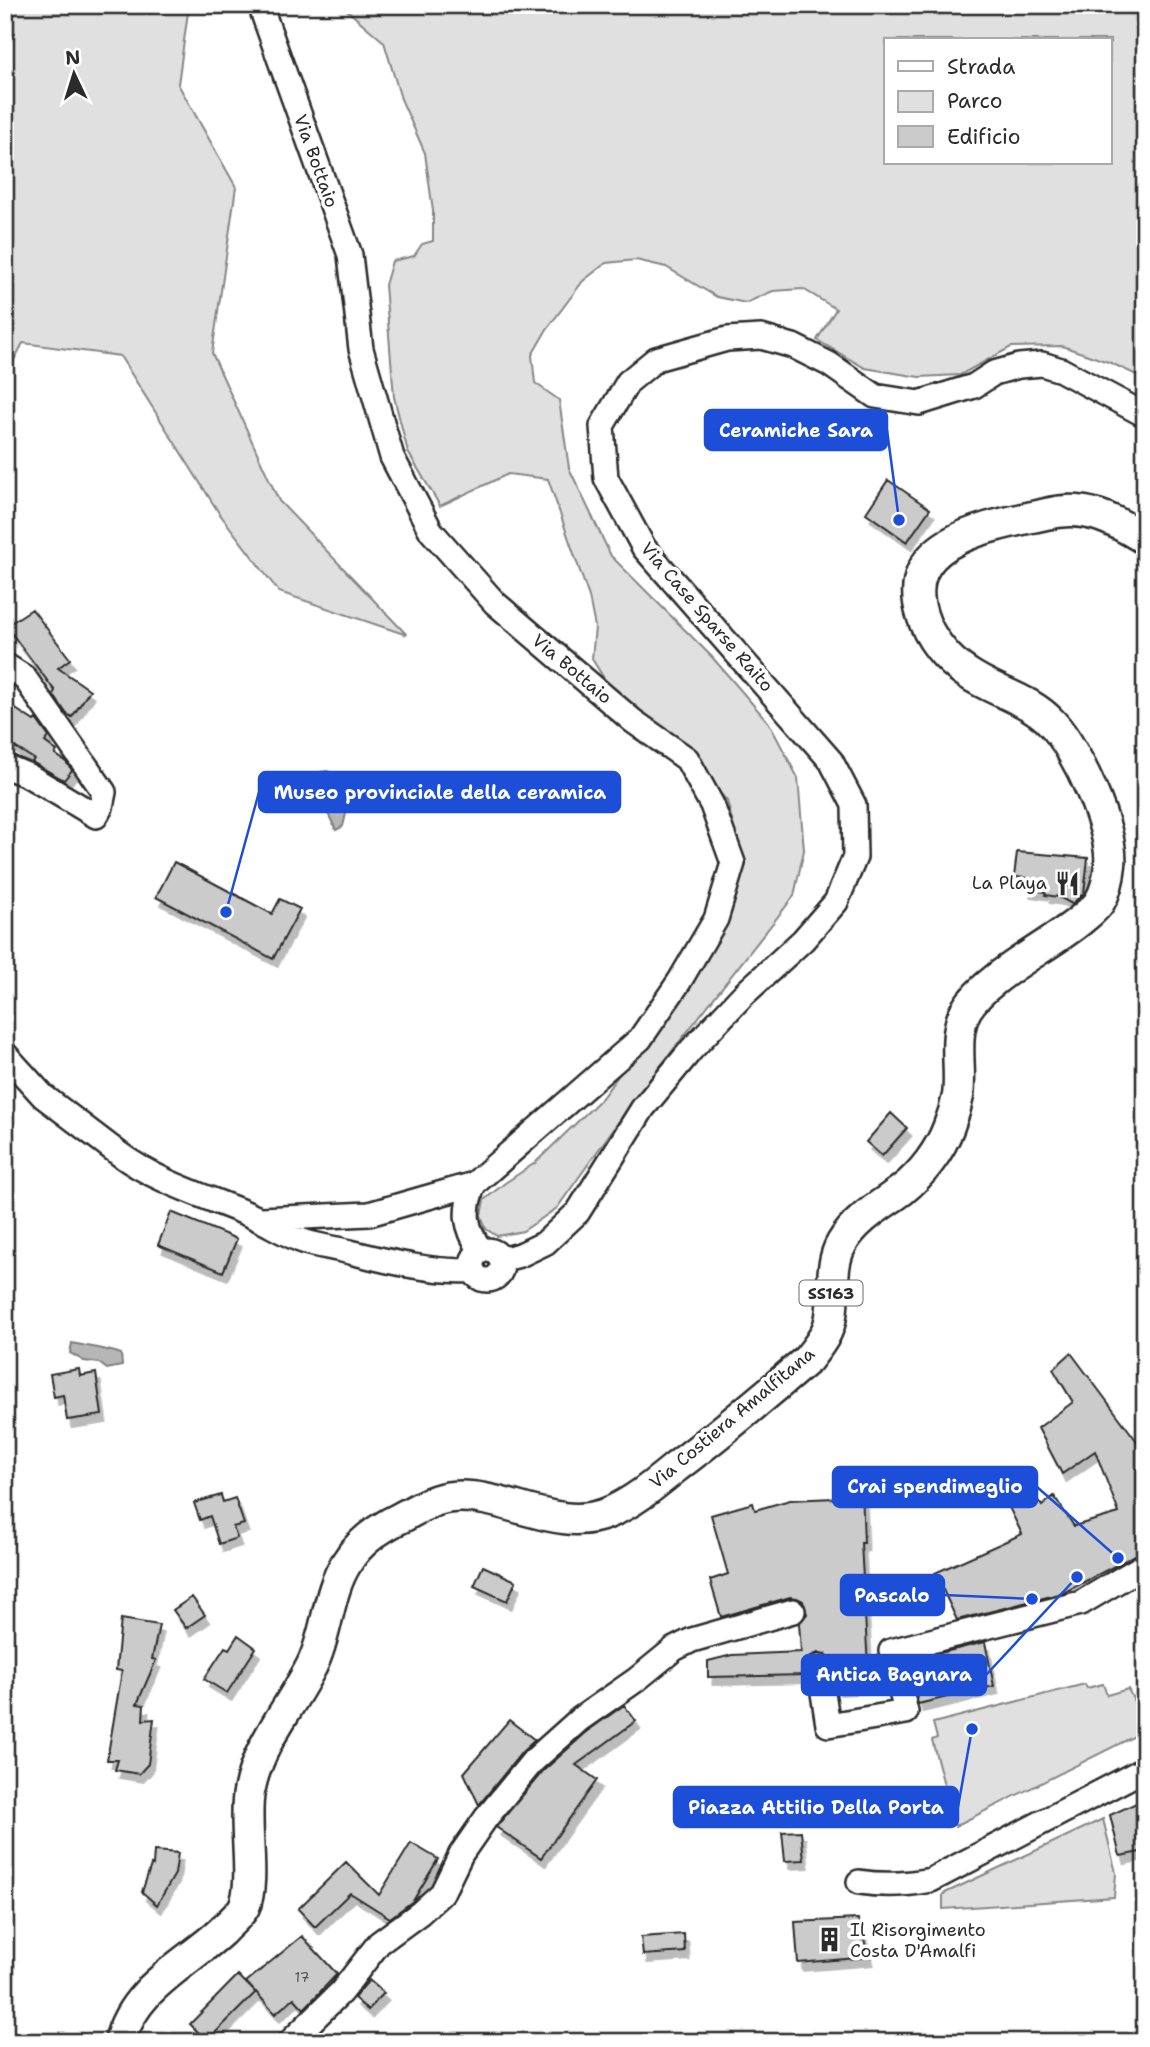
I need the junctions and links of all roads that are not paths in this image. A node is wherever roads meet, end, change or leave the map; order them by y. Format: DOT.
graph roads {
  1 [pos="260,5"];
  2 [pos="1145,415"];
  3 [pos="1145,539"];
  4 [pos="5,665"];
  5 [pos="5,766"];
  6 [pos="5,1054"];
  7 [pos="474,1184"];
  8 [pos="261,1219"];
  9 [pos="485,1260"];
  10 [pos="1145,1565"];
  11 [pos="793,1611"];
  12 [pos="819,1667"];
  13 [pos="1145,1769"];
  14 [pos="859,1882"];
  15 [pos="120,2042"];
  16 [pos="290,2042"];
  1 -- 7 [label="street, Via Bottaio"];
  2 -- 9 [label="street, Via Case Sparse Raito"];
  3 -- 15 [label="main road, Via Costiera Amalfitana / SS163"];
  4 -- 5 [label="street"];
  6 -- 8 [label="street, Via Case Sparse Raito"];
  7 -- 8 [label="street"];
  7 -- 9 [label="street"];
  8 -- 9 [label="street, Via Case Sparse Raito"];
  10 -- 12 [label="street"];
  11 -- 16 [label="street"];
  13 -- 14 [label="street"];
}
